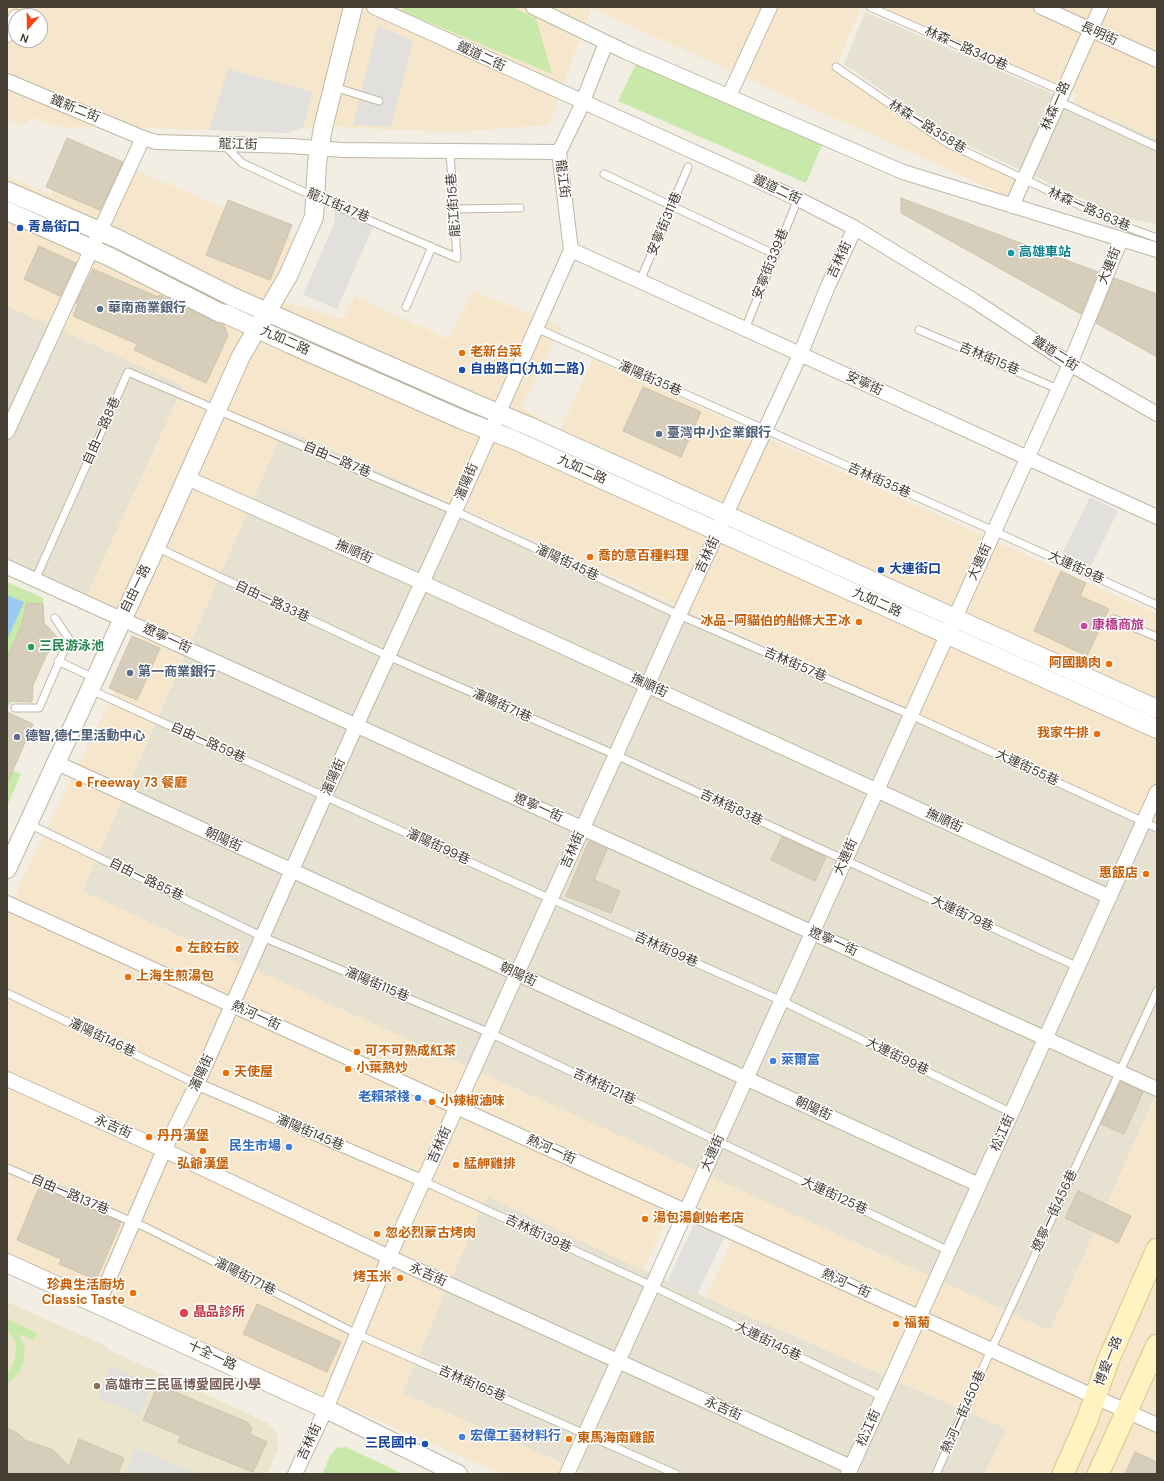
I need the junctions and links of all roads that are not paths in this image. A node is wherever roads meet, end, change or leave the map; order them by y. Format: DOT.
graph roads {
  1 [pos="353,7"];
  2 [pos="374,7"];
  3 [pos="534,7"];
  4 [pos="770,7"];
  5 [pos="870,7"];
  6 [pos="1041,7"];
  7 [pos="1101,7"];
  8 [pos="1090,30"];
  9 [pos="606,43"];
  10 [pos="1157,60"];
  11 [pos="836,67"];
  12 [pos="7,81"];
  13 [pos="333,87"];
  14 [pos="729,96"];
  15 [pos="1060,96"];
  16 [pos="379,101"];
  17 [pos="582,102"];
  18 [pos="143,138"];
  19 [pos="224,145"];
  20 [pos="1157,147"];
  21 [pos="320,148"];
  22 [pos="450,152"];
  23 [pos="559,152"];
  24 [pos="688,168"];
  25 [pos="604,174"];
  26 [pos="1023,180"];
  27 [pos="7,191"];
  28 [pos="314,197"];
  29 [pos="798,199"];
  30 [pos="673,206"];
  31 [pos="1012,206"];
  32 [pos="454,208"];
  33 [pos="520,208"];
  34 [pos="7,211"];
  35 [pos="855,228"];
  36 [pos="100,231"];
  37 [pos="1157,238"];
  38 [pos="1121,239"];
  39 [pos="432,247"];
  40 [pos="92,249"];
  41 [pos="570,250"];
  42 [pos="1157,250"];
  43 [pos="774,254"];
  44 [pos="458,258"];
  45 [pos="640,281"];
  46 [pos="406,307"];
  47 [pos="267,312"];
  48 [pos="536,328"];
  49 [pos="257,329"];
  50 [pos="745,329"];
  51 [pos="919,330"];
  52 [pos="800,355"];
  53 [pos="1070,364"];
  54 [pos="1058,388"];
  55 [pos="218,410"];
  56 [pos="498,413"];
  57 [pos="1157,414"];
  58 [pos="490,430"];
  59 [pos="765,430"];
  60 [pos="7,432"];
  61 [pos="1027,458"];
  62 [pos="187,478"];
  63 [pos="456,511"];
  64 [pos="727,515"];
  65 [pos="1157,517"];
  66 [pos="994,531"];
  67 [pos="719,532"];
  68 [pos="156,547"];
  69 [pos="7,567"];
  70 [pos="35,580"];
  71 [pos="421,582"];
  72 [pos="1157,606"];
  73 [pos="680,615"];
  74 [pos="55,618"];
  75 [pos="955,618"];
  76 [pos="1114,619"];
  77 [pos="121,620"];
  78 [pos="948,635"];
  79 [pos="1157,637"];
  80 [pos="388,656"];
  81 [pos="58,661"];
  82 [pos="92,684"];
  83 [pos="648,685"];
  84 [pos="15,708"];
  85 [pos="1157,709"];
  86 [pos="911,715"];
  87 [pos="356,726"];
  88 [pos="1157,729"];
  89 [pos="616,755"];
  90 [pos="57,763"];
  91 [pos="877,790"];
  92 [pos="1157,792"];
  93 [pos="326,796"];
  94 [pos="1143,822"];
  95 [pos="29,824"];
  96 [pos="1157,828"];
  97 [pos="583,829"];
  98 [pos="845,860"];
  99 [pos="7,869"];
  100 [pos="292,872"];
  101 [pos="1110,897"];
  102 [pos="551,899"];
  103 [pos="7,903"];
  104 [pos="812,933"];
  105 [pos="263,937"];
  106 [pos="1078,967"];
  107 [pos="517,974"];
  108 [pos="1157,991"];
  109 [pos="7,993"];
  110 [pos="782,1001"];
  111 [pos="232,1006"];
  112 [pos="490,1033"];
  113 [pos="1045,1039"];
  114 [pos="1120,1072"];
  115 [pos="7,1079"];
  116 [pos="746,1079"];
  117 [pos="197,1084"];
  118 [pos="1157,1089"];
  119 [pos="457,1107"];
  120 [pos="1012,1113"];
  121 [pos="718,1141"];
  122 [pos="164,1150"];
  123 [pos="7,1168"];
  124 [pos="423,1181"];
  125 [pos="979,1185"];
  126 [pos="686,1212"];
  127 [pos="133,1222"];
  128 [pos="1157,1249"];
  129 [pos="949,1250"];
  130 [pos="389,1257"];
  131 [pos="7,1263"];
  132 [pos="652,1286"];
  133 [pos="98,1304"];
  134 [pos="919,1317"];
  135 [pos="357,1334"];
  136 [pos="1157,1345"];
  137 [pos="991,1350"];
  138 [pos="618,1361"];
  139 [pos="1095,1397"];
  140 [pos="883,1398"];
  141 [pos="326,1409"];
  142 [pos="1127,1412"];
  143 [pos="1157,1425"];
  144 [pos="586,1433"];
  145 [pos="850,1470"];
  146 [pos="295,1474"];
  147 [pos="458,1474"];
  148 [pos="567,1474"];
  149 [pos="676,1474"];
  150 [pos="936,1474"];
  151 [pos="1063,1474"];
  152 [pos="1098,1474"];
  1 -- 13 [label="street, 自由一路"];
  2 -- 17 [label="street, 鐵道二街"];
  3 -- 9 [label="street"];
  4 -- 14 [label="street"];
  5 -- 15 [label="lane, 林森一路340巷"];
  6 -- 8 [label="street, 長明街"];
  7 -- 8 [label="street, 林森一路"];
  8 -- 10 [label="street, 長明街"];
  8 -- 15 [label="street, 林森一路"];
  9 -- 14 [label="street"];
  9 -- 17 [label="street"];
  11 -- 26 [label="lane, 林森一路358巷"];
  12 -- 18 [label="street, 鐵新二街"];
  13 -- 16 [label="lane"];
  13 -- 21 [label="street, 自由一路"];
  14 -- 31 [label="street"];
  15 -- 20 [label="lane, 林森一路340巷"];
  15 -- 26 [label="street, 林森一路"];
  17 -- 23 [label="street"];
  17 -- 29 [label="street, 鐵道二街"];
  18 -- 19 [label="street, 龍江街"];
  18 -- 36 [label="street"];
  19 -- 21 [label="street, 龍江街"];
  19 -- 28 [label="lane, 龍江街47巷"];
  21 -- 22 [label="street, 龍江街"];
  21 -- 28 [label="street, 自由一路"];
  22 -- 23 [label="street, 龍江街"];
  22 -- 32 [label="lane, 龍江街15巷"];
  23 -- 41 [label="street, 龍江街"];
  24 -- 30 [label="lane, 安寧街311巷"];
  25 -- 30 [label="lane"];
  26 -- 31 [label="street, 林森一路"];
  26 -- 37 [label="lane, 林森一路363巷"];
  27 -- 36 [label="street, 九如二路"];
  28 -- 39 [label="lane, 龍江街47巷"];
  28 -- 47 [label="street, 自由一路"];
  29 -- 35 [label="street, 鐵道二街"];
  29 -- 43 [label="lane, 安寧街339巷"];
  30 -- 43 [label="lane"];
  30 -- 45 [label="lane, 安寧街311巷"];
  31 -- 38 [label="street"];
  32 -- 33 [label="lane"];
  32 -- 44 [label="lane, 龍江街15巷"];
  34 -- 40 [label="street, 九如二路"];
  35 -- 52 [label="street, 吉林街"];
  35 -- 53 [label="street, 鐵道二街"];
  36 -- 40 [label="street"];
  36 -- 47 [label="street, 九如二路"];
  38 -- 42 [label="street"];
  38 -- 53 [label="street, 大連街"];
  39 -- 44 [label="lane, 龍江街47巷"];
  39 -- 46 [label="lane"];
  40 -- 49 [label="street, 九如二路"];
  40 -- 60 [label="street"];
  41 -- 45 [label="street, 安寧街"];
  41 -- 48 [label="street, 瀋陽街"];
  43 -- 50 [label="lane, 安寧街339巷"];
  45 -- 50 [label="street, 安寧街"];
  47 -- 49 [label="street, 自由一路"];
  47 -- 56 [label="street, 九如二路"];
  48 -- 56 [label="street, 瀋陽街"];
  48 -- 59 [label="lane, 瀋陽街35巷"];
  49 -- 55 [label="street, 自由一路"];
  49 -- 58 [label="street, 九如二路"];
  50 -- 52 [label="street, 安寧街"];
  51 -- 54 [label="lane, 吉林街15巷"];
  52 -- 59 [label="street, 吉林街"];
  52 -- 61 [label="street, 安寧街"];
  53 -- 54 [label="street, 大連街"];
  53 -- 57 [label="street, 鐵道二街"];
  54 -- 61 [label="street, 大連街"];
  55 -- 62 [label="street, 自由一路"];
  55 -- 63 [label="lane, 自由一路7巷"];
  55 -- 70 [label="lane, 自由一路8巷"];
  56 -- 58 [label="street, 瀋陽街"];
  56 -- 64 [label="street, 九如二路"];
  58 -- 63 [label="street, 瀋陽街"];
  58 -- 67 [label="street, 九如二路"];
  59 -- 64 [label="street, 吉林街"];
  59 -- 66 [label="lane, 吉林街35巷"];
  61 -- 65 [label="street, 安寧街"];
  61 -- 66 [label="street, 大連街"];
  62 -- 68 [label="street, 自由一路"];
  62 -- 71 [label="street, 撫順街"];
  63 -- 71 [label="street, 瀋陽街"];
  63 -- 73 [label="lane, 瀋陽街45巷"];
  64 -- 67 [label="street, 吉林街"];
  64 -- 75 [label="street, 九如二路"];
  66 -- 72 [label="lane, 大連街9巷"];
  66 -- 75 [label="street, 大連街"];
  67 -- 73 [label="street, 吉林街"];
  67 -- 78 [label="street, 九如二路"];
  68 -- 77 [label="street, 自由一路"];
  68 -- 80 [label="lane, 自由一路33巷"];
  69 -- 70 [label="street, 遼寧一街"];
  70 -- 77 [label="street, 遼寧一街"];
  71 -- 80 [label="street, 瀋陽街"];
  71 -- 83 [label="street, 撫順街"];
  73 -- 83 [label="street, 吉林街"];
  73 -- 86 [label="lane, 吉林街57巷"];
  74 -- 81 [label="lane"];
  75 -- 78 [label="street, 大連街"];
  75 -- 85 [label="street, 九如二路"];
  76 -- 79 [label="lane"];
  77 -- 82 [label="street, 自由一路"];
  77 -- 87 [label="street, 遼寧一街"];
  78 -- 86 [label="street, 大連街"];
  78 -- 88 [label="street, 九如二路"];
  80 -- 87 [label="street, 瀋陽街"];
  80 -- 89 [label="lane, 瀋陽街71巷"];
  81 -- 82 [label="lane, 自由一路59巷"];
  81 -- 84 [label="lane"];
  82 -- 90 [label="street, 自由一路"];
  82 -- 93 [label="lane, 自由一路59巷"];
  83 -- 89 [label="street, 吉林街"];
  83 -- 91 [label="street, 撫順街"];
  86 -- 91 [label="street, 大連街"];
  86 -- 94 [label="lane, 大連街55巷"];
  87 -- 93 [label="street, 瀋陽街"];
  87 -- 97 [label="street, 遼寧一街"];
  89 -- 97 [label="street, 吉林街"];
  89 -- 98 [label="lane, 吉林街83巷"];
  90 -- 95 [label="street, 自由一路"];
  90 -- 100 [label="street, 朝陽街"];
  91 -- 98 [label="street, 大連街"];
  91 -- 101 [label="street, 撫順街"];
  92 -- 94 [label="street, 松江街"];
  93 -- 100 [label="street, 瀋陽街"];
  93 -- 102 [label="lane, 瀋陽街99巷"];
  94 -- 96 [label="lane, 大連街55巷"];
  94 -- 101 [label="street, 松江街"];
  95 -- 99 [label="street, 自由一路"];
  95 -- 105 [label="lane, 自由一路85巷"];
  97 -- 102 [label="street, 吉林街"];
  97 -- 104 [label="street, 遼寧一街"];
  98 -- 104 [label="street, 大連街"];
  98 -- 106 [label="lane, 大連街79巷"];
  100 -- 105 [label="street, 瀋陽街"];
  100 -- 107 [label="street, 朝陽街"];
  101 -- 106 [label="street, 松江街"];
  102 -- 107 [label="street, 吉林街"];
  102 -- 110 [label="lane, 吉林街99巷"];
  103 -- 111 [label="street, 熱河一街"];
  104 -- 110 [label="street, 大連街"];
  104 -- 113 [label="street, 遼寧一街"];
  105 -- 111 [label="street, 瀋陽街"];
  105 -- 112 [label="lane, 瀋陽街115巷"];
  106 -- 113 [label="street, 松江街"];
  107 -- 112 [label="street, 吉林街"];
  107 -- 116 [label="street, 朝陽街"];
  108 -- 114 [label="lane, 遼寧一街456巷"];
  109 -- 117 [label="lane, 瀋陽街146巷"];
  110 -- 116 [label="street, 大連街"];
  110 -- 120 [label="lane, 大連街99巷"];
  111 -- 117 [label="street, 瀋陽街"];
  111 -- 119 [label="street, 熱河一街"];
  112 -- 119 [label="street, 吉林街"];
  112 -- 121 [label="lane, 吉林街121巷"];
  113 -- 114 [label="street, 遼寧一街"];
  113 -- 120 [label="street, 松江街"];
  114 -- 118 [label="street, 遼寧一街"];
  114 -- 137 [label="lane, 遼寧一街456巷"];
  115 -- 122 [label="street, 永吉街"];
  116 -- 121 [label="street, 大連街"];
  116 -- 125 [label="street, 朝陽街"];
  117 -- 122 [label="street, 瀋陽街"];
  117 -- 124 [label="street, 瀋陽街145巷"];
  119 -- 124 [label="street, 吉林街"];
  119 -- 126 [label="street, 熱河一街"];
  120 -- 125 [label="street, 松江街"];
  121 -- 126 [label="street, 大連街"];
  121 -- 129 [label="lane, 大連街125巷"];
  122 -- 127 [label="street, 瀋陽街"];
  122 -- 130 [label="street, 永吉街"];
  123 -- 127 [label="lane, 自由一路137巷"];
  124 -- 130 [label="street, 吉林街"];
  124 -- 132 [label="lane, 吉林街139巷"];
  125 -- 129 [label="street, 松江街"];
  126 -- 132 [label="street, 大連街"];
  126 -- 134 [label="street, 熱河一街"];
  127 -- 133 [label="street, 瀋陽街"];
  127 -- 135 [label="lane, 瀋陽街171巷"];
  128 -- 139 [label="main road, 博愛一路"];
  129 -- 134 [label="street, 松江街"];
  130 -- 135 [label="street, 吉林街"];
  130 -- 138 [label="street, 永吉街"];
  131 -- 133 [label="street, 十全一路"];
  132 -- 138 [label="street, 大連街"];
  132 -- 140 [label="lane, 大連街145巷"];
  133 -- 141 [label="street, 十全一路"];
  134 -- 137 [label="street, 熱河一街"];
  134 -- 140 [label="street, 松江街"];
  135 -- 141 [label="street, 吉林街"];
  135 -- 144 [label="lane, 吉林街165巷"];
  136 -- 142 [label="main road"];
  137 -- 139 [label="street, 熱河一街"];
  137 -- 150 [label="lane, 熱河一街450巷"];
  138 -- 144 [label="street, 大連街"];
  138 -- 145 [label="street, 永吉街"];
  139 -- 142 [label="street, 熱河一街"];
  139 -- 151 [label="main road, 博愛一路"];
  140 -- 145 [label="street, 松江街"];
  141 -- 146 [label="street, 吉林街"];
  141 -- 147 [label="street, 十全一路"];
  142 -- 143 [label="street, 熱河一街"];
  142 -- 152 [label="main road"];
  144 -- 148 [label="street, 大連街"];
  144 -- 149 [label="lane, 吉林街165巷"];
}
